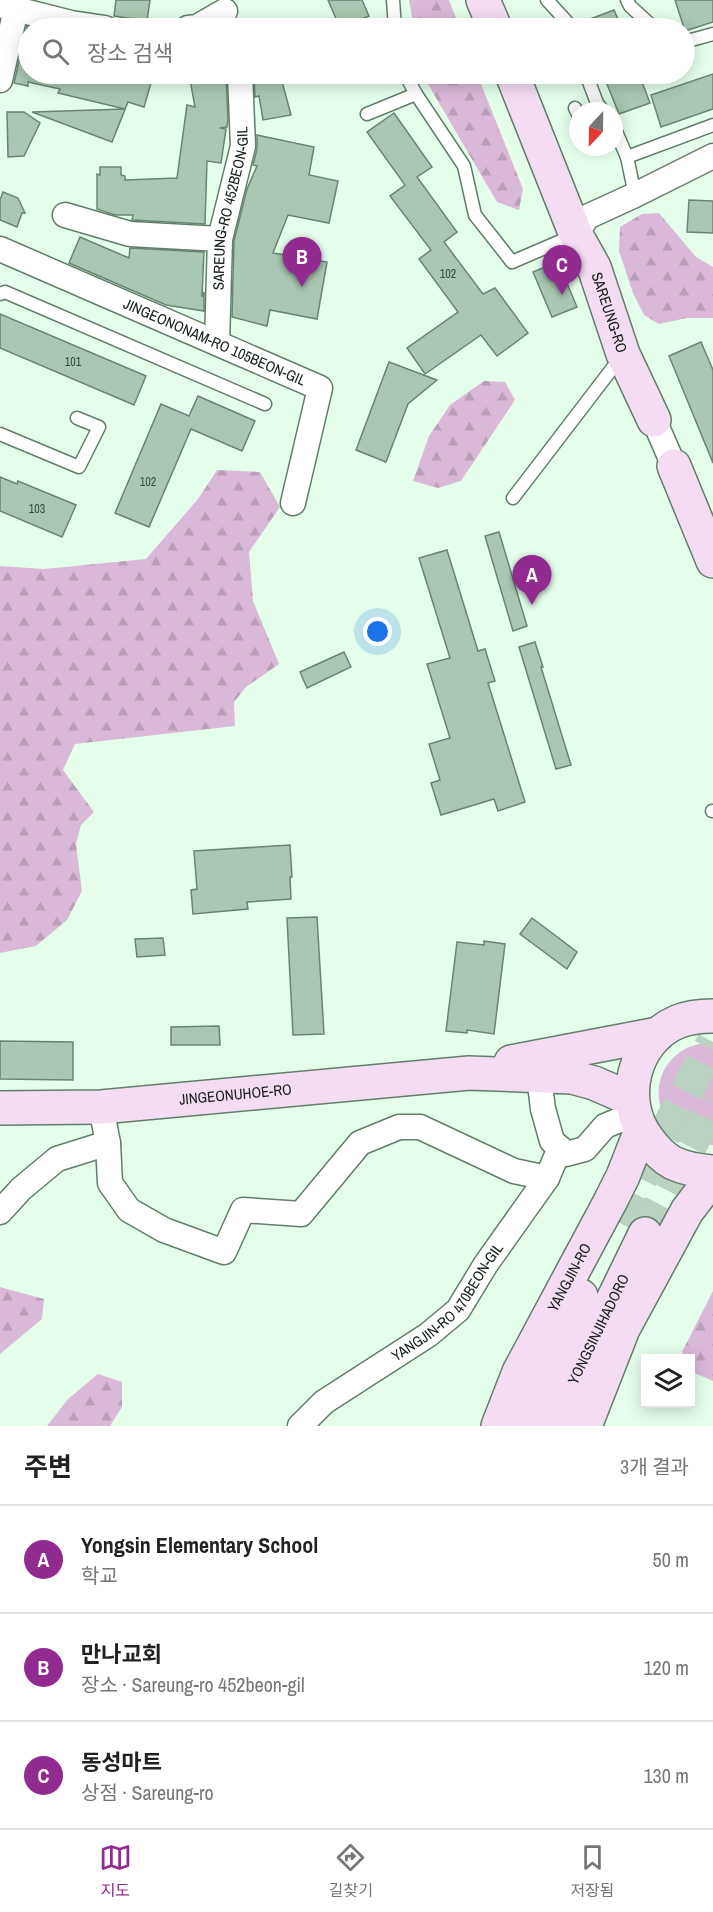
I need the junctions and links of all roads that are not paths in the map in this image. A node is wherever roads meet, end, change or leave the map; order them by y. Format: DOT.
graph roads {
  1 [pos="393,0"];
  2 [pos="483,0"];
  3 [pos="547,0"];
  4 [pos="627,0"];
  5 [pos="8,7"];
  6 [pos="51,18"];
  7 [pos="394,18"];
  8 [pos="491,18"];
  9 [pos="563,18"];
  10 [pos="643,18"];
  11 [pos="713,34"];
  12 [pos="695,39"];
  13 [pos="0,80"];
  14 [pos="240,84"];
  15 [pos="410,84"];
  16 [pos="516,84"];
  17 [pos="590,84"];
  18 [pos="416,94"];
  19 [pos="597,102"];
  20 [pos="367,114"];
  21 [pos="713,125"];
  22 [pos="623,151"];
  23 [pos="623,154"];
  24 [pos="713,156"];
  25 [pos="635,195"];
  26 [pos="65,215"];
  27 [pos="576,235"];
  28 [pos="220,238"];
  29 [pos="0,249"];
  30 [pos="0,294"];
  31 [pos="217,343"];
  32 [pos="623,354"];
  33 [pos="265,404"];
  34 [pos="77,418"];
  35 [pos="654,420"];
  36 [pos="0,434"];
  37 [pos="674,466"];
  38 [pos="513,498"];
  39 [pos="293,503"];
  40 [pos="712,554"];
  41 [pos="707,1008"];
  42 [pos="658,1034"];
  43 [pos="469,1073"];
  44 [pos="539,1076"];
  45 [pos="101,1107"];
  46 [pos="0,1108"];
  47 [pos="635,1114"];
  48 [pos="108,1143"];
  49 [pos="560,1148"];
  50 [pos="713,1172"];
  51 [pos="547,1178"];
  52 [pos="713,1178"];
  53 [pos="0,1212"];
  54 [pos="300,1426"];
  55 [pos="498,1426"];
  56 [pos="528,1426"];
  57 [pos="555,1426"];
  58 [pos="585,1426"];
  1 -- 7 [label="lane"];
  2 -- 8 [label="street"];
  3 -- 9 [label="lane"];
  4 -- 10 [label="lane"];
  5 -- 6 [label="street"];
  5 -- 13 [label="street"];
  11 -- 12 [label="lane"];
  14 -- 28 [label="street, SAREUNG-RO 452BEON-GIL"];
  15 -- 18 [label="lane"];
  16 -- 27 [label="street, SAREUNG-RO"];
  17 -- 19 [label="lane"];
  18 -- 20 [label="lane"];
  18 -- 27 [label="lane"];
  21 -- 22 [label="lane"];
  23 -- 25 [label="lane"];
  24 -- 25 [label="street"];
  25 -- 27 [label="street"];
  26 -- 28 [label="street"];
  27 -- 32 [label="street, SAREUNG-RO"];
  28 -- 31 [label="street, SAREUNG-RO 452BEON-GIL"];
  29 -- 31 [label="street, JINGEONONAM-RO 105BEON-GIL"];
  30 -- 33 [label="lane"];
  31 -- 39 [label="street, JINGEONONAM-RO 105BEON-GIL"];
  32 -- 35 [label="street, SAREUNG-RO"];
  32 -- 38 [label="lane"];
  34 -- 36 [label="lane"];
  35 -- 37 [label="street, SAREUNG-RO"];
  37 -- 40 [label="street, SAREUNG-RO"];
  41 -- 42 [label="street"];
  42 -- 43 [label="street, JINGEONUHOE-RO"];
  42 -- 47 [label="street, YANGJIN-RO"];
  43 -- 44 [label="street, JINGEONUHOE-RO"];
  43 -- 45 [label="street, JINGEONUHOE-RO"];
  44 -- 47 [label="street, JINGEONUHOE-RO"];
  44 -- 49 [label="street"];
  45 -- 46 [label="street, JINGEONUHOE-RO"];
  45 -- 48 [label="street"];
  47 -- 49 [label="street"];
  47 -- 50 [label="street"];
  47 -- 55 [label="street, YANGJIN-RO"];
  48 -- 51 [label="street"];
  48 -- 53 [label="street"];
  49 -- 51 [label="street, YANGJIN-RO 470BEON-GIL"];
  51 -- 54 [label="street, YANGJIN-RO 470BEON-GIL"];
  52 -- 58 [label="street"];
  56 -- 57 [label="street, YONGSINJIHADORO"];
}
